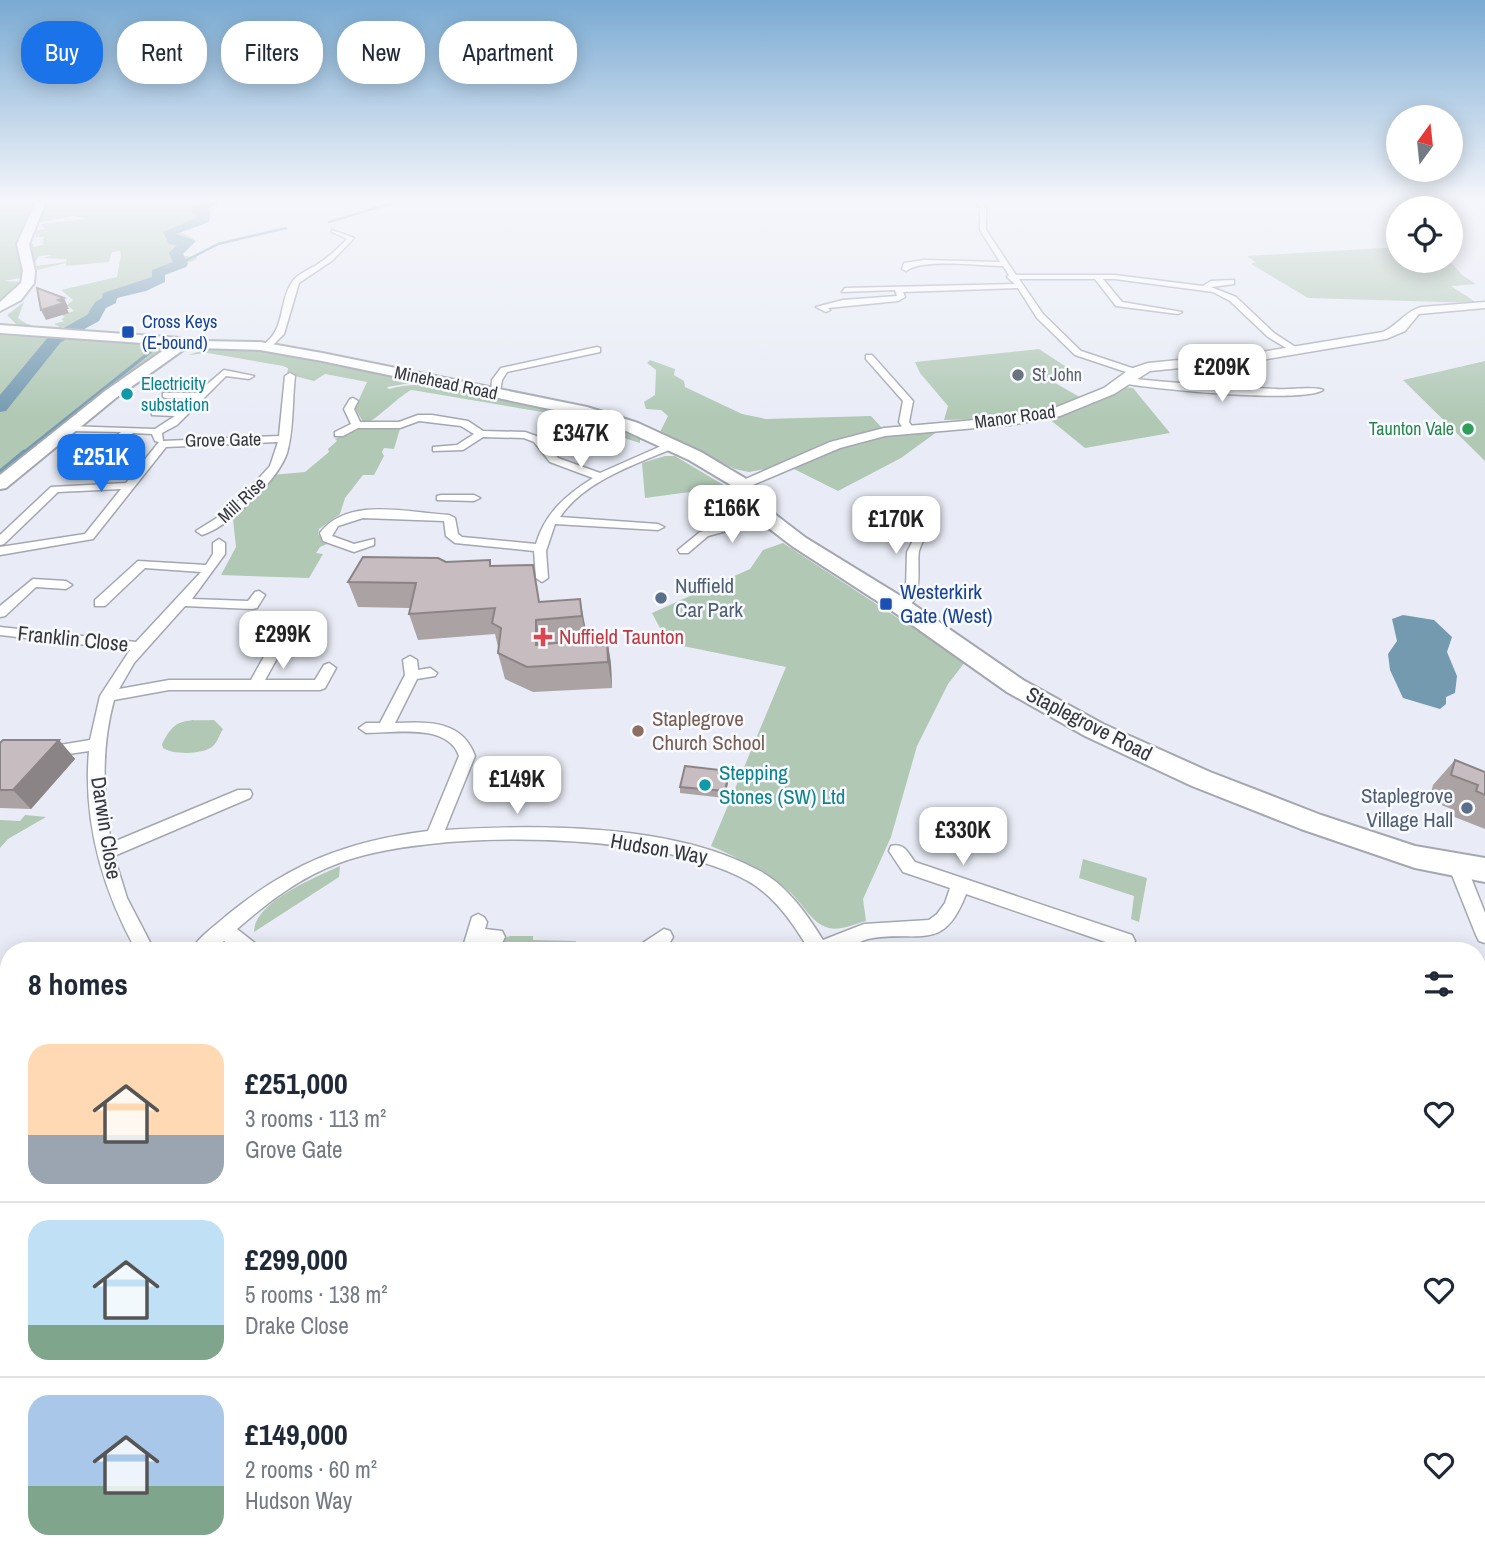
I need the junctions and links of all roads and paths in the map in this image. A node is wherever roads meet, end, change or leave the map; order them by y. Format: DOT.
graph roads {
  1 [pos="27,272"];
  2 [pos="309,272"];
  3 [pos="1009,272"];
  4 [pos="1097,277"];
  5 [pos="1015,282"];
  6 [pos="1231,282"];
  7 [pos="1206,288"];
  8 [pos="845,290"];
  9 [pos="1485,305"];
  10 [pos="2,308"];
  11 [pos="826,310"];
  12 [pos="1178,312"];
  13 [pos="0,323"];
  14 [pos="0,329"];
  15 [pos="22,330"];
  16 [pos="66,332"];
  17 [pos="126,336"];
  18 [pos="202,341"];
  19 [pos="180,343"];
  20 [pos="263,347"];
  21 [pos="597,350"];
  22 [pos="1296,350"];
  23 [pos="869,356"];
  24 [pos="214,370"];
  25 [pos="144,372"];
  26 [pos="224,373"];
  27 [pos="249,376"];
  28 [pos="1130,376"];
  29 [pos="305,380"];
  30 [pos="1318,390"];
  31 [pos="166,395"];
  32 [pos="496,395"];
  33 [pos="197,396"];
  34 [pos="335,410"];
  35 [pos="155,412"];
  36 [pos="182,413"];
  37 [pos="356,425"];
  38 [pos="69,428"];
  39 [pos="908,428"];
  40 [pos="131,429"];
  41 [pos="156,432"];
  42 [pos="340,434"];
  43 [pos="481,434"];
  44 [pos="283,439"];
  45 [pos="163,444"];
  46 [pos="671,445"];
  47 [pos="437,449"];
  48 [pos="92,463"];
  49 [pos="600,477"];
  50 [pos="0,484"];
  51 [pos="742,484"];
  52 [pos="126,486"];
  53 [pos="441,498"];
  54 [pos="457,498"];
  55 [pos="474,498"];
  56 [pos="767,517"];
  57 [pos="449,518"];
  58 [pos="552,520"];
  59 [pos="658,527"];
  60 [pos="202,530"];
  61 [pos="923,531"];
  62 [pos="0,541"];
  63 [pos="370,542"];
  64 [pos="219,543"];
  65 [pos="354,548"];
  66 [pos="539,548"];
  67 [pos="684,550"];
  68 [pos="0,551"];
  69 [pos="351,562"];
  70 [pos="210,569"];
  71 [pos="542,578"];
  72 [pos="66,585"];
  73 [pos="101,598"];
  74 [pos="182,602"];
  75 [pos="252,604"];
  76 [pos="900,605"];
  77 [pos="0,613"];
  78 [pos="2,634"];
  79 [pos="308,639"];
  80 [pos="264,640"];
  81 [pos="280,640"];
  82 [pos="141,647"];
  83 [pos="329,667"];
  84 [pos="430,674"];
  85 [pos="255,685"];
  86 [pos="107,696"];
  87 [pos="366,728"];
  88 [pos="386,729"];
  89 [pos="97,744"];
  90 [pos="35,751"];
  91 [pos="244,794"];
  92 [pos="434,837"];
  93 [pos="897,851"];
  94 [pos="107,852"];
  95 [pos="1457,866"];
  96 [pos="1485,870"];
  97 [pos="960,886"];
  98 [pos="223,929"];
  99 [pos="1485,935"];
  100 [pos="475,937"];
  101 [pos="496,937"];
  102 [pos="664,937"];
  103 [pos="1126,941"];
  104 [pos="141,942"];
  105 [pos="209,942"];
  106 [pos="240,942"];
  107 [pos="658,942"];
  108 [pos="814,942"];
  109 [pos="840,942"];
  1 -- 10 [label="main road"];
  2 -- 20 [label="street"];
  3 -- 5 [label="street"];
  4 -- 5 [label="street"];
  4 -- 7 [label="street"];
  4 -- 12 [label="street"];
  5 -- 8 [label="street"];
  5 -- 11 [label="street"];
  5 -- 28 [label="street"];
  6 -- 7 [label="street"];
  7 -- 22 [label="street"];
  9 -- 22 [label="street, Manor Road"];
  13 -- 15 [label="main road, Minehead Road"];
  14 -- 15 [label="main road, Minehead Road"];
  15 -- 16 [label="main road, Minehead Road"];
  16 -- 17 [label="main road, Minehead Road"];
  17 -- 18 [label="main road, Minehead Road"];
  17 -- 19 [label="main road, Minehead Road"];
  18 -- 19 [label="main road, Minehead Road"];
  18 -- 20 [label="main road, Minehead Road"];
  18 -- 25 [label="main road"];
  19 -- 25 [label="main road"];
  20 -- 32 [label="main road, Minehead Road"];
  21 -- 32 [label="street"];
  22 -- 28 [label="street, Manor Road"];
  23 -- 39 [label="street"];
  24 -- 26 [label="street"];
  25 -- 38 [label="main road"];
  26 -- 27 [label="street"];
  26 -- 33 [label="street, Grove Gate"];
  28 -- 30 [label="street"];
  28 -- 39 [label="street, Manor Road"];
  29 -- 44 [label="street, Mill Rise"];
  31 -- 33 [label="street"];
  32 -- 46 [label="main road, Minehead Road"];
  33 -- 36 [label="street, Grove Gate"];
  34 -- 37 [label="street"];
  35 -- 36 [label="street, Grove Gate"];
  36 -- 41 [label="street, Grove Gate"];
  37 -- 42 [label="street"];
  37 -- 43 [label="street"];
  38 -- 40 [label="street, Grove Gate"];
  38 -- 50 [label="main road"];
  39 -- 51 [label="street, Manor Road"];
  40 -- 41 [label="street, Grove Gate"];
  40 -- 48 [label="street"];
  41 -- 45 [label="street, Grove Gate"];
  43 -- 47 [label="street"];
  43 -- 49 [label="street"];
  44 -- 45 [label="street, Grove Gate"];
  44 -- 60 [label="street, Mill Rise"];
  45 -- 52 [label="street, Grove Gate"];
  46 -- 49 [label="street"];
  46 -- 51 [label="main road, Minehead Road"];
  49 -- 58 [label="street"];
  51 -- 56 [label="main road, Staplegrove Road"];
  52 -- 62 [label="street"];
  52 -- 68 [label="street, Grove Gate"];
  53 -- 54 [label="street"];
  54 -- 55 [label="street"];
  54 -- 57 [label="street"];
  56 -- 67 [label="street"];
  56 -- 76 [label="main road, Staplegrove Road"];
  57 -- 65 [label="street"];
  57 -- 66 [label="street"];
  58 -- 59 [label="street"];
  58 -- 66 [label="street"];
  61 -- 76 [label="street"];
  63 -- 65 [label="street"];
  64 -- 70 [label="street, Darwin Close"];
  65 -- 69 [label="street"];
  66 -- 71 [label="street"];
  70 -- 73 [label="street"];
  70 -- 74 [label="street, Darwin Close"];
  72 -- 77 [label="street, Franklin Close"];
  74 -- 75 [label="street"];
  74 -- 82 [label="street, Darwin Close"];
  76 -- 95 [label="main road, Staplegrove Road"];
  78 -- 82 [label="street, Franklin Close"];
  79 -- 81 [label="street"];
  80 -- 81 [label="street"];
  81 -- 85 [label="street"];
  82 -- 86 [label="street, Darwin Close"];
  83 -- 85 [label="street"];
  84 -- 88 [label="street"];
  85 -- 86 [label="street"];
  86 -- 89 [label="street, Darwin Close"];
  87 -- 88 [label="street"];
  88 -- 92 [label="street"];
  89 -- 90 [label="street"];
  89 -- 94 [label="street, Darwin Close"];
  91 -- 94 [label="street"];
  92 -- 98 [label="street, Hudson Way"];
  92 -- 108 [label="street, Hudson Way"];
  93 -- 97 [label="street"];
  94 -- 104 [label="street, Darwin Close"];
  95 -- 96 [label="main road, Staplegrove Road"];
  95 -- 99 [label="street"];
  97 -- 103 [label="street"];
  97 -- 109 [label="street"];
  98 -- 105 [label="street, Hudson Way"];
  98 -- 106 [label="street"];
  100 -- 101 [label="street"];
  102 -- 107 [label="street"];
}
